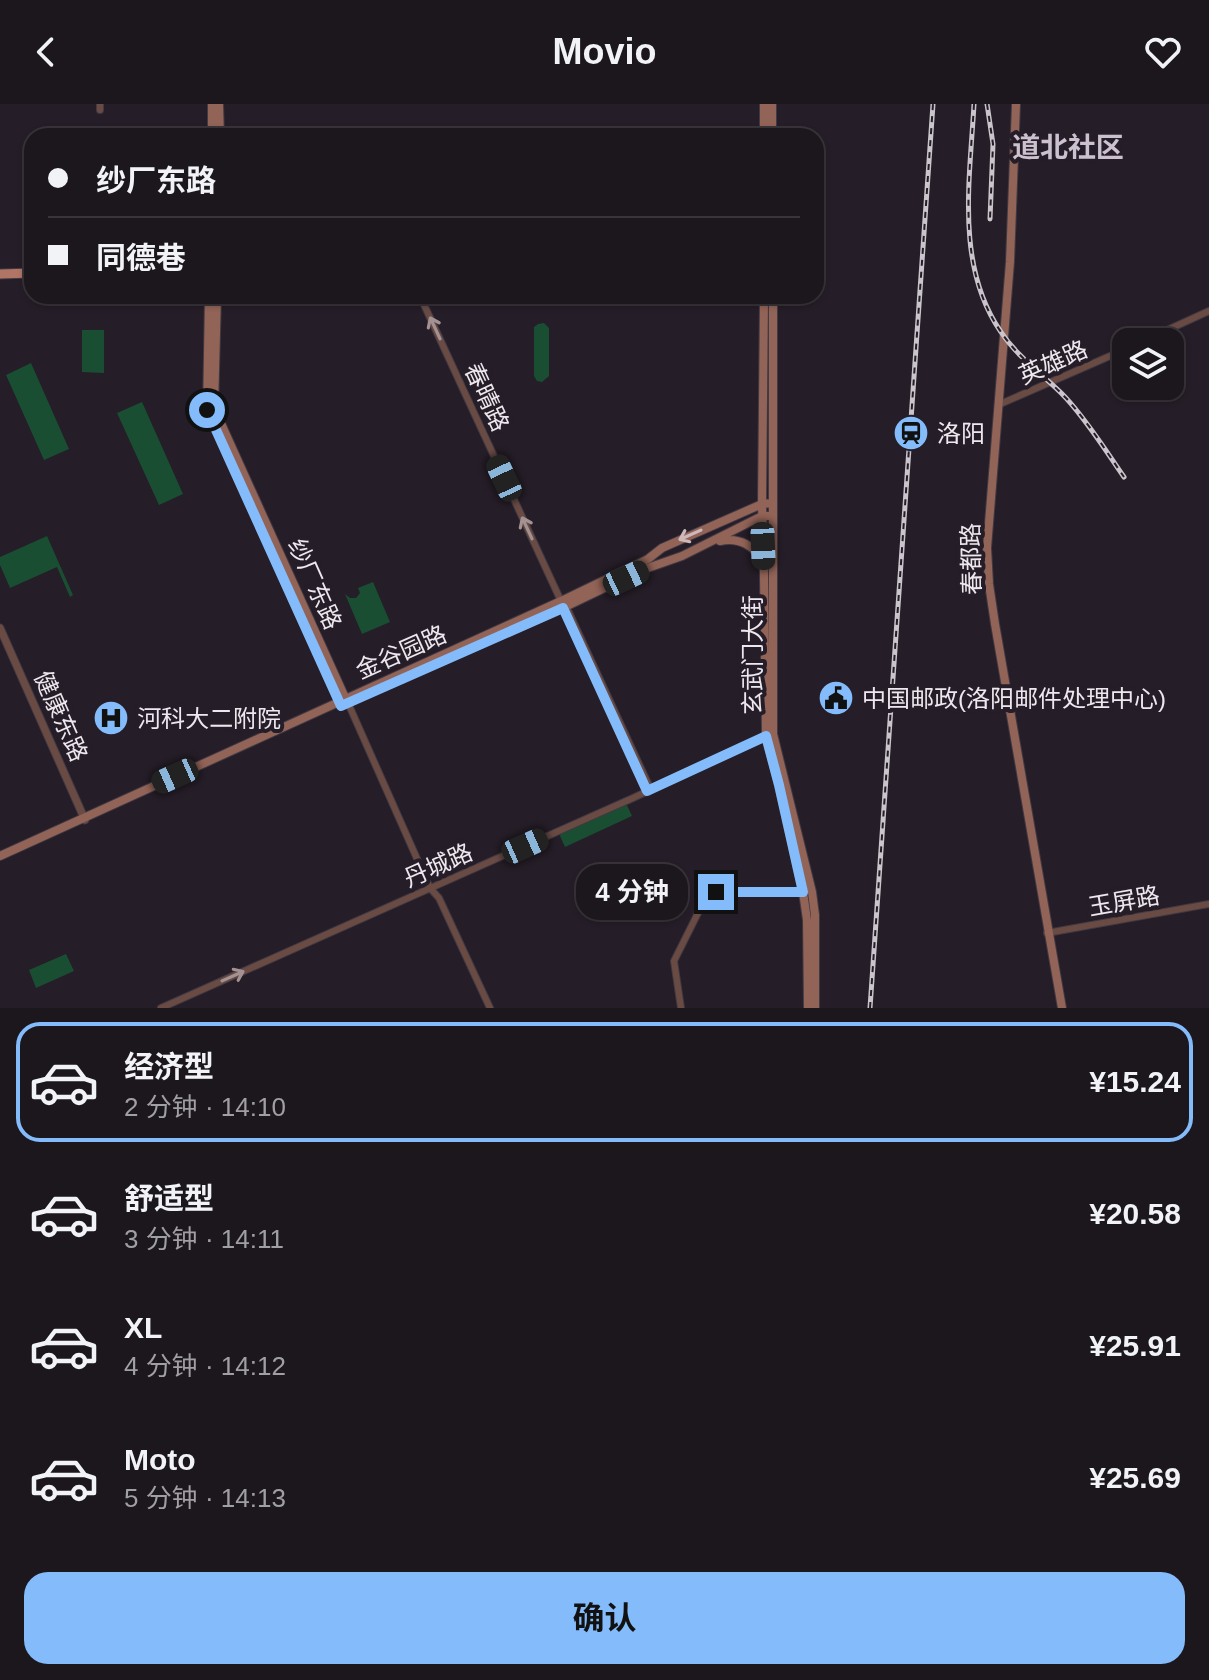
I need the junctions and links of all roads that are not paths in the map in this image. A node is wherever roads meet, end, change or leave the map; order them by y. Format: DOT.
graph roads {
  1 [pos="212,104"];
  2 [pos="219,104"];
  3 [pos="764,104"];
  4 [pos="772,104"];
  5 [pos="1014,104"];
  6 [pos="212,128"];
  7 [pos="220,128"];
  8 [pos="764,128"];
  9 [pos="772,128"];
  10 [pos="0,276"];
  11 [pos="24,276"];
  12 [pos="209,304"];
  13 [pos="217,304"];
  14 [pos="424,304"];
  15 [pos="764,304"];
  16 [pos="773,304"];
  17 [pos="1209,311"];
  18 [pos="1172,328"];
  19 [pos="1112,355"];
  20 [pos="997,406"];
  21 [pos="772,503"];
  22 [pos="762,504"];
  23 [pos="767,516"];
  24 [pos="697,549"];
  25 [pos="764,575"];
  26 [pos="564,605"];
  27 [pos="0,628"];
  28 [pos="2,638"];
  29 [pos="344,702"];
  30 [pos="769,735"];
  31 [pos="649,790"];
  32 [pos="85,819"];
  33 [pos="0,858"];
  34 [pos="430,888"];
  35 [pos="803,892"];
  36 [pos="1209,904"];
  37 [pos="1047,933"];
  38 [pos="161,1008"];
  39 [pos="490,1008"];
  40 [pos="681,1008"];
  41 [pos="808,1008"];
  42 [pos="815,1008"];
  43 [pos="1061,1008"];
  1 -- 6 [label="main road"];
  2 -- 7 [label="main road"];
  3 -- 8 [label="main road"];
  4 -- 9 [label="main road"];
  5 -- 20 [label="main road, 春都路"];
  10 -- 11 [label="main road"];
  12 -- 29 [label="main road, 纱厂东路"];
  13 -- 29 [label="main road, 纱厂东路"];
  26 -- 14 [label="street, 春晴路, one-way"];
  15 -- 22 [label="main road, 玄武门大街"];
  16 -- 21 [label="main road, 玄武门大街"];
  17 -- 18 [label="street"];
  19 -- 20 [label="street, 英雄路"];
  20 -- 37 [label="main road, 春都路"];
  21 -- 22 [label="main road, 金谷园路"];
  21 -- 23 [label="main road, 玄武门大街"];
  22 -- 23 [label="main road, 玄武门大街"];
  22 -- 26 [label="main road, 金谷园路, one-way"];
  23 -- 24 [label="main road, 金谷园路"];
  23 -- 25 [label="main road, 玄武门大街"];
  23 -- 30 [label="main road, 玄武门大街"];
  24 -- 25 [label="main road"];
  24 -- 26 [label="main road, 金谷园路"];
  25 -- 30 [label="main road, 玄武门大街"];
  26 -- 29 [label="main road, 金谷园路"];
  26 -- 31 [label="street, 春晴路"];
  27 -- 28 [label="street, 健康东路"];
  28 -- 32 [label="street, 健康东路"];
  29 -- 32 [label="main road, 金谷园路"];
  29 -- 34 [label="street, 纱厂东路"];
  30 -- 31 [label="street, 丹城路"];
  30 -- 35 [label="main road, 玄武门大街"];
  30 -- 42 [label="main road, 玄武门大街"];
  31 -- 34 [label="street, 丹城路"];
  32 -- 33 [label="main road, 金谷园路"];
  38 -- 34 [label="street, 丹城路, one-way"];
  34 -- 39 [label="street, 纱厂东路"];
  35 -- 40 [label="street"];
  35 -- 41 [label="main road, 玄武门大街"];
  36 -- 37 [label="street, 玉屏路"];
  37 -- 43 [label="main road, 春都路"];
}
